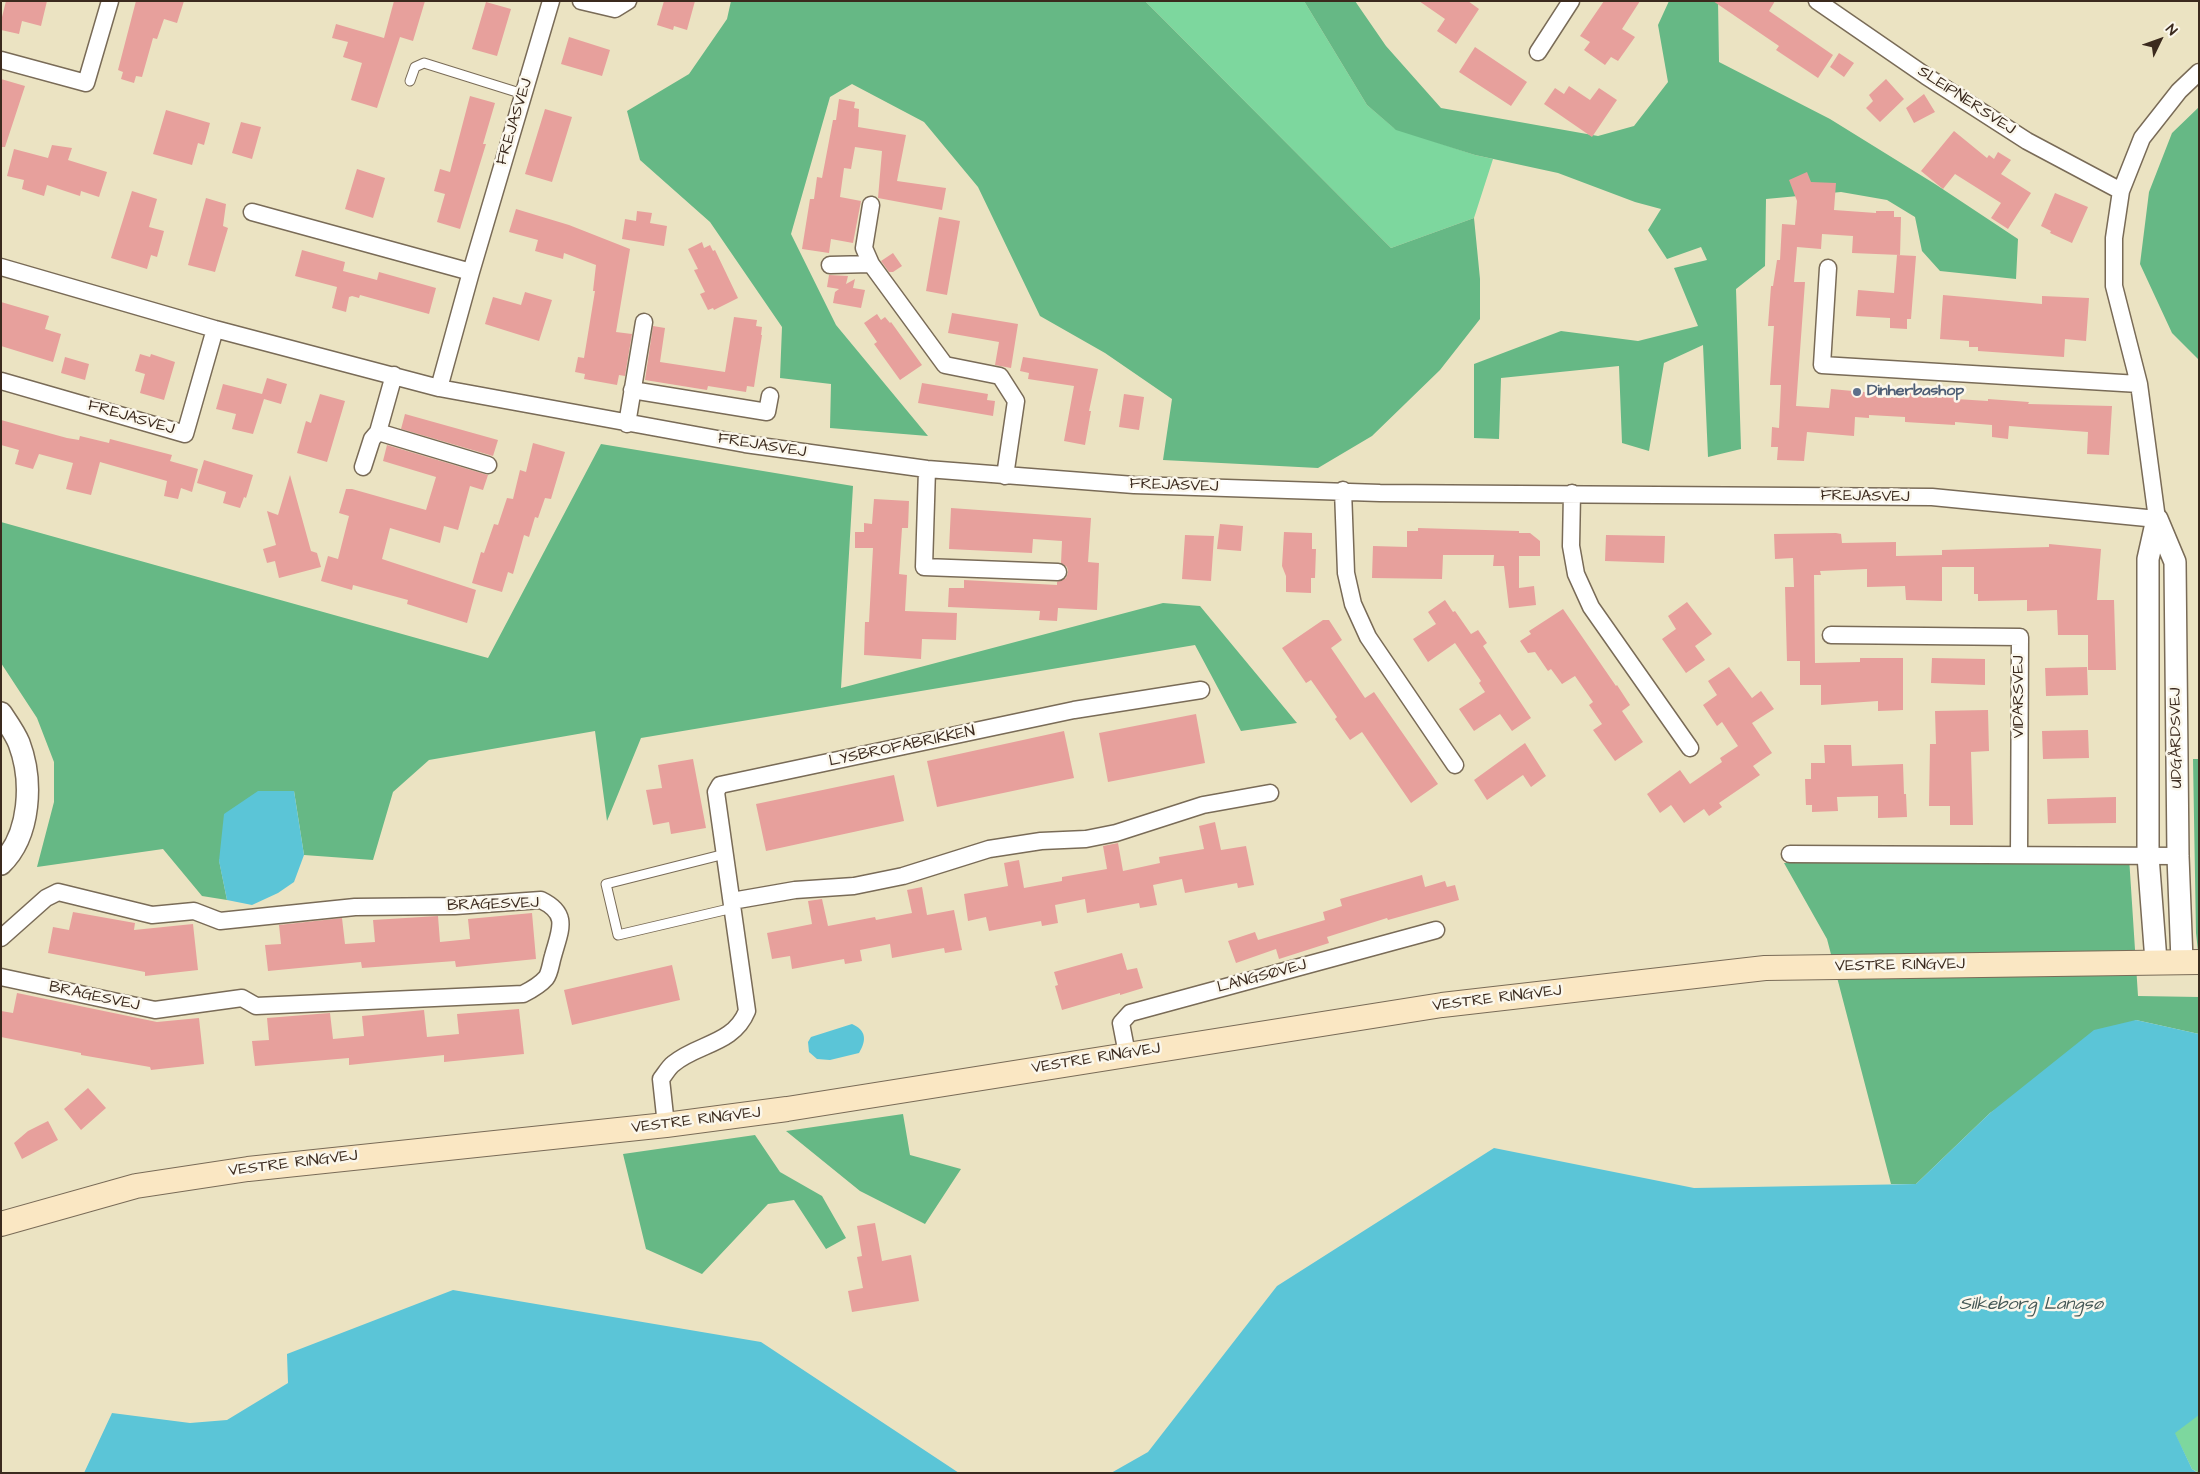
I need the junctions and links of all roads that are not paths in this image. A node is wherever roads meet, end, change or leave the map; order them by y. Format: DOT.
graph roads {
  1 [pos="110,1"];
  2 [pos="551,1"];
  3 [pos="581,1"];
  4 [pos="628,1"];
  5 [pos="1571,1"];
  6 [pos="1817,1"];
  7 [pos="1538,52"];
  8 [pos="1,60"];
  9 [pos="2199,72"];
  10 [pos="410,81"];
  11 [pos="523,94"];
  12 [pos="2121,191"];
  13 [pos="871,205"];
  14 [pos="252,212"];
  15 [pos="871,264"];
  16 [pos="830,265"];
  17 [pos="1,267"];
  18 [pos="1828,268"];
  19 [pos="471,272"];
  20 [pos="644,322"];
  21 [pos="215,330"];
  22 [pos="394,375"];
  23 [pos="1,381"];
  24 [pos="2139,384"];
  25 [pos="439,388"];
  26 [pos="632,390"];
  27 [pos="770,396"];
  28 [pos="627,424"];
  29 [pos="378,432"];
  30 [pos="488,465"];
  31 [pos="363,467"];
  32 [pos="927,469"];
  33 [pos="1005,476"];
  34 [pos="1343,490"];
  35 [pos="1572,494"];
  36 [pos="2157,519"];
  37 [pos="1058,572"];
  38 [pos="1831,635"];
  39 [pos="1201,690"];
  40 [pos="1,713"];
  41 [pos="1690,748"];
  42 [pos="1455,765"];
  43 [pos="1270,793"];
  44 [pos="725,854"];
  45 [pos="1790,854"];
  46 [pos="2019,855"];
  47 [pos="2148,856"];
  48 [pos="2178,856"];
  49 [pos="1,864"];
  50 [pos="733,904"];
  51 [pos="1436,930"];
  52 [pos="1,938"];
  53 [pos="2156,961"];
  54 [pos="2190,962"];
  55 [pos="1,977"];
  56 [pos="1127,1054"];
  57 [pos="666,1125"];
  58 [pos="1,1224"];
  1 -- 8 [label="street"];
  2 -- 11 [label="street, FREJASVEJ"];
  3 -- 4 [label="street"];
  5 -- 7 [label="street"];
  6 -- 12 [label="street, SLEIPNERSVEJ"];
  9 -- 12 [label="street, UDGÅRDSVEJ"];
  10 -- 11 [label="lane"];
  11 -- 19 [label="street, FREJASVEJ"];
  12 -- 24 [label="street, UDGÅRDSVEJ"];
  13 -- 15 [label="street"];
  14 -- 19 [label="street"];
  15 -- 16 [label="street"];
  15 -- 33 [label="street"];
  17 -- 21 [label="street, FREJASVEJ"];
  18 -- 24 [label="street"];
  19 -- 25 [label="street, FREJASVEJ"];
  20 -- 26 [label="street"];
  21 -- 22 [label="street, FREJASVEJ"];
  21 -- 23 [label="street, FREJASVEJ"];
  22 -- 25 [label="street, FREJASVEJ"];
  22 -- 29 [label="street"];
  24 -- 36 [label="street, UDGÅRDSVEJ"];
  25 -- 28 [label="street, FREJASVEJ"];
  26 -- 27 [label="street"];
  26 -- 28 [label="street"];
  28 -- 32 [label="street, FREJASVEJ"];
  29 -- 30 [label="street"];
  29 -- 31 [label="street"];
  32 -- 33 [label="street, FREJASVEJ"];
  32 -- 37 [label="street"];
  33 -- 34 [label="street, FREJASVEJ"];
  34 -- 35 [label="street, FREJASVEJ"];
  34 -- 42 [label="street"];
  35 -- 36 [label="street, FREJASVEJ"];
  35 -- 41 [label="street"];
  36 -- 47 [label="street, UDGÅRDSVEJ"];
  36 -- 48 [label="street, UDGÅRDSVEJ"];
  38 -- 46 [label="street, VIDARSVEJ"];
  39 -- 44 [label="street, LYSBROFABRIKKEN"];
  40 -- 49 [label="street"];
  43 -- 50 [label="street"];
  44 -- 50 [label="street, LYSBROFABRIKKEN"];
  44 -- 50 [label="lane"];
  45 -- 46 [label="street"];
  46 -- 47 [label="street"];
  47 -- 48 [label="street"];
  47 -- 53 [label="street, UDGÅRDSVEJ"];
  48 -- 54 [label="street, UDGÅRDSVEJ"];
  50 -- 57 [label="street, LYSBROFABRIKKEN"];
  51 -- 56 [label="street, LANGSØVEJ"];
  52 -- 55 [label="street, BRAGESVEJ"];
  53 -- 54 [label="main road, VESTRE RINGVEJ"];
  53 -- 56 [label="main road, VESTRE RINGVEJ"];
  56 -- 57 [label="main road, VESTRE RINGVEJ"];
  57 -- 58 [label="main road, VESTRE RINGVEJ"];
}
